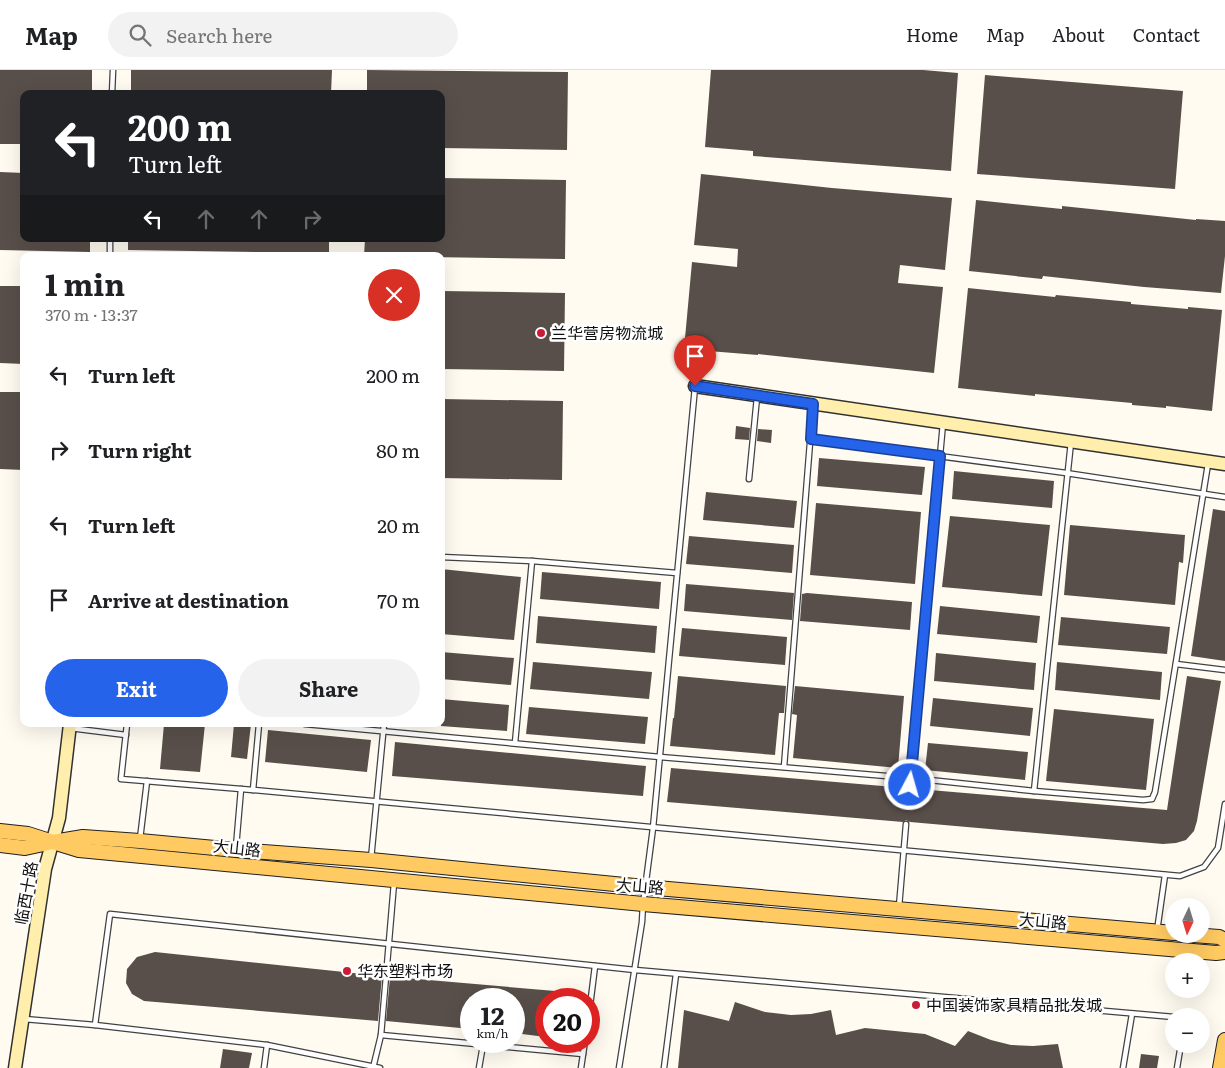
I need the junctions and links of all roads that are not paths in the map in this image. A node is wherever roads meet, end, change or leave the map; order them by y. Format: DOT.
graph roads {
  1 [pos="113,70"];
  2 [pos="112,90"];
  3 [pos="695,386"];
  4 [pos="757,396"];
  5 [pos="813,404"];
  6 [pos="943,423"];
  7 [pos="811,439"];
  8 [pos="1071,442"];
  9 [pos="940,456"];
  10 [pos="1208,462"];
  11 [pos="1225,464"];
  12 [pos="1066,473"];
  13 [pos="750,479"];
  14 [pos="1203,494"];
  15 [pos="1225,497"];
  16 [pos="445,557"];
  17 [pos="532,561"];
  18 [pos="677,573"];
  19 [pos="1176,664"];
  20 [pos="1225,670"];
  21 [pos="69,727"];
  22 [pos="75,727"];
  23 [pos="127,727"];
  24 [pos="259,727"];
  25 [pos="338,727"];
  26 [pos="384,727"];
  27 [pos="383,731"];
  28 [pos="126,735"];
  29 [pos="515,743"];
  30 [pos="660,757"];
  31 [pos="784,767"];
  32 [pos="910,778"];
  33 [pos="147,781"];
  34 [pos="910,785"];
  35 [pos="241,789"];
  36 [pos="253,790"];
  37 [pos="1034,791"];
  38 [pos="377,802"];
  39 [pos="1225,804"];
  40 [pos="906,824"];
  41 [pos="653,828"];
  42 [pos="0,831"];
  43 [pos="140,841"];
  44 [pos="53,842"];
  45 [pos="0,845"];
  46 [pos="236,850"];
  47 [pos="903,851"];
  48 [pos="371,860"];
  49 [pos="1164,875"];
  50 [pos="394,881"];
  51 [pos="645,886"];
  52 [pos="643,904"];
  53 [pos="899,908"];
  54 [pos="1157,932"];
  55 [pos="1165,932"];
  56 [pos="1210,936"];
  57 [pos="1225,940"];
  58 [pos="389,944"];
  59 [pos="1225,952"];
  60 [pos="595,966"];
  61 [pos="635,970"];
  62 [pos="676,974"];
  63 [pos="592,988"];
  64 [pos="1132,1014"];
  65 [pos="1165,1016"];
  66 [pos="22,1018"];
  67 [pos="94,1025"];
  68 [pos="381,1035"];
  69 [pos="1225,1040"];
  70 [pos="460,1043"];
  71 [pos="267,1045"];
  72 [pos="525,1049"];
  73 [pos="482,1053"];
  74 [pos="1180,1053"];
  75 [pos="583,1054"];
  76 [pos="374,1067"];
  77 [pos="15,1068"];
  78 [pos="264,1068"];
  79 [pos="380,1068"];
  80 [pos="479,1068"];
  81 [pos="581,1068"];
  82 [pos="619,1068"];
  83 [pos="664,1068"];
  84 [pos="1123,1068"];
  85 [pos="1177,1068"];
  86 [pos="1220,1068"];
  1 -- 2 [label="lane"];
  3 -- 4 [label="street"];
  3 -- 18 [label="lane"];
  4 -- 5 [label="street"];
  4 -- 13 [label="lane"];
  5 -- 6 [label="street"];
  5 -- 7 [label="lane"];
  6 -- 8 [label="street"];
  6 -- 9 [label="lane"];
  7 -- 9 [label="lane"];
  7 -- 31 [label="lane"];
  8 -- 10 [label="street"];
  8 -- 12 [label="lane"];
  9 -- 12 [label="lane"];
  9 -- 32 [label="lane"];
  10 -- 11 [label="street"];
  10 -- 14 [label="lane"];
  12 -- 14 [label="lane"];
  12 -- 37 [label="lane"];
  14 -- 15 [label="lane"];
  14 -- 19 [label="lane"];
  16 -- 17 [label="lane"];
  17 -- 18 [label="lane"];
  17 -- 29 [label="lane"];
  18 -- 30 [label="lane"];
  19 -- 20 [label="lane"];
  19 -- 37 [label="lane"];
  21 -- 44 [label="street, 临西十路"];
  22 -- 28 [label="lane"];
  23 -- 28 [label="lane"];
  24 -- 36 [label="lane"];
  25 -- 27 [label="lane"];
  26 -- 27 [label="lane"];
  27 -- 29 [label="lane"];
  27 -- 38 [label="lane"];
  28 -- 33 [label="lane"];
  29 -- 30 [label="lane"];
  30 -- 31 [label="lane"];
  30 -- 41 [label="lane"];
  31 -- 32 [label="lane"];
  32 -- 34 [label="lane"];
  32 -- 37 [label="lane"];
  33 -- 35 [label="lane"];
  33 -- 43 [label="lane"];
  35 -- 36 [label="lane"];
  35 -- 46 [label="lane"];
  36 -- 38 [label="lane"];
  38 -- 41 [label="lane"];
  38 -- 48 [label="lane"];
  39 -- 49 [label="lane"];
  40 -- 47 [label="lane"];
  41 -- 47 [label="lane"];
  41 -- 51 [label="lane"];
  42 -- 44 [label="main road, 大山路"];
  43 -- 44 [label="main road, 大山路"];
  43 -- 46 [label="main road, 大山路"];
  44 -- 45 [label="main road, 大山路"];
  44 -- 50 [label="main road, 大山路"];
  44 -- 66 [label="street, 临西十路"];
  46 -- 48 [label="main road, 大山路"];
  47 -- 49 [label="lane"];
  47 -- 53 [label="lane"];
  48 -- 51 [label="main road, 大山路"];
  49 -- 54 [label="lane"];
  50 -- 52 [label="main road, 大山路"];
  50 -- 58 [label="lane"];
  51 -- 52 [label="lane"];
  51 -- 53 [label="main road, 大山路"];
  52 -- 59 [label="main road, 大山路"];
  52 -- 61 [label="lane"];
  53 -- 54 [label="main road, 大山路"];
  54 -- 55 [label="main road, 大山路"];
  56 -- 57 [label="main road"];
  58 -- 60 [label="lane"];
  58 -- 67 [label="lane"];
  58 -- 68 [label="lane"];
  60 -- 61 [label="lane"];
  60 -- 63 [label="lane"];
  61 -- 62 [label="lane"];
  61 -- 82 [label="lane"];
  62 -- 64 [label="lane"];
  62 -- 83 [label="lane"];
  64 -- 65 [label="lane"];
  64 -- 84 [label="lane"];
  66 -- 67 [label="lane"];
  66 -- 77 [label="street, 临西十路"];
  67 -- 71 [label="lane"];
  68 -- 70 [label="lane"];
  68 -- 76 [label="lane"];
  69 -- 86 [label="main road"];
  71 -- 76 [label="lane"];
  71 -- 78 [label="lane"];
  72 -- 75 [label="lane"];
  73 -- 80 [label="lane"];
  74 -- 85 [label="lane"];
  75 -- 81 [label="lane"];
  76 -- 79 [label="lane"];
}
